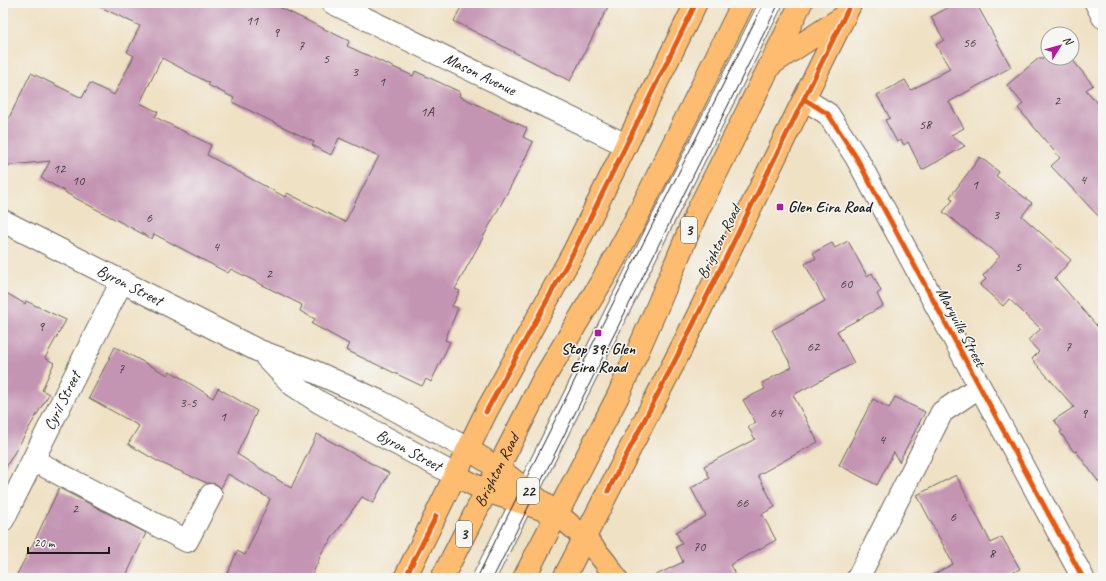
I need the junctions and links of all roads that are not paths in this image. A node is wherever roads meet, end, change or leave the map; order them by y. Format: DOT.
graph roads {
  1 [pos="334,3"];
  2 [pos="696,3"];
  3 [pos="743,3"];
  4 [pos="772,3"];
  5 [pos="801,3"];
  6 [pos="1096,3"];
  7 [pos="848,9"];
  8 [pos="1103,17"];
  9 [pos="770,65"];
  10 [pos="804,99"];
  11 [pos="626,144"];
  12 [pos="3,221"];
  13 [pos="122,281"];
  14 [pos="257,350"];
  15 [pos="979,387"];
  16 [pos="468,449"];
  17 [pos="33,460"];
  18 [pos="498,469"];
  19 [pos="455,475"];
  20 [pos="486,491"];
  21 [pos="211,495"];
  22 [pos="525,497"];
  23 [pos="557,514"];
  24 [pos="3,520"];
  25 [pos="585,537"];
  26 [pos="405,578"];
  27 [pos="442,578"];
  28 [pos="484,578"];
  29 [pos="524,578"];
  30 [pos="564,578"];
  31 [pos="616,578"];
  32 [pos="858,578"];
  33 [pos="1084,578"];
  1 -- 11 [label="street, Mason Avenue"];
  2 -- 11 [label="main road"];
  3 -- 18 [label="main road, Brighton Road / 3"];
  4 -- 22 [label="street"];
  5 -- 9 [label="main road, Brighton Road / 3"];
  6 -- 8 [label="street"];
  7 -- 9 [label="main road"];
  7 -- 10 [label="main road, Brighton Road"];
  9 -- 23 [label="main road, Brighton Road / 3"];
  10 -- 15 [label="street, Maryville Street"];
  10 -- 25 [label="main road, Brighton Road"];
  11 -- 16 [label="main road"];
  12 -- 13 [label="street, Byron Street"];
  13 -- 14 [label="street, Byron Street"];
  13 -- 17 [label="street, Cyril Street"];
  14 -- 16 [label="street, Byron Street"];
  14 -- 19 [label="street, Byron Street"];
  15 -- 32 [label="street"];
  15 -- 33 [label="street, Maryville Street"];
  16 -- 18 [label="main road, Byron Street / 22"];
  16 -- 19 [label="main road"];
  17 -- 21 [label="street"];
  17 -- 24 [label="street, Cyril Street"];
  18 -- 20 [label="main road, Brighton Road / 3"];
  18 -- 22 [label="main road, 22"];
  19 -- 20 [label="main road, Byron Street"];
  19 -- 26 [label="main road"];
  20 -- 22 [label="main road"];
  20 -- 27 [label="main road, Brighton Road / 3"];
  22 -- 23 [label="main road, 22"];
  22 -- 28 [label="street"];
  23 -- 25 [label="main road, 22"];
  23 -- 29 [label="main road, Brighton Road / 3"];
  25 -- 30 [label="main road, Brighton Road"];
  25 -- 31 [label="main road, 22"];
}
